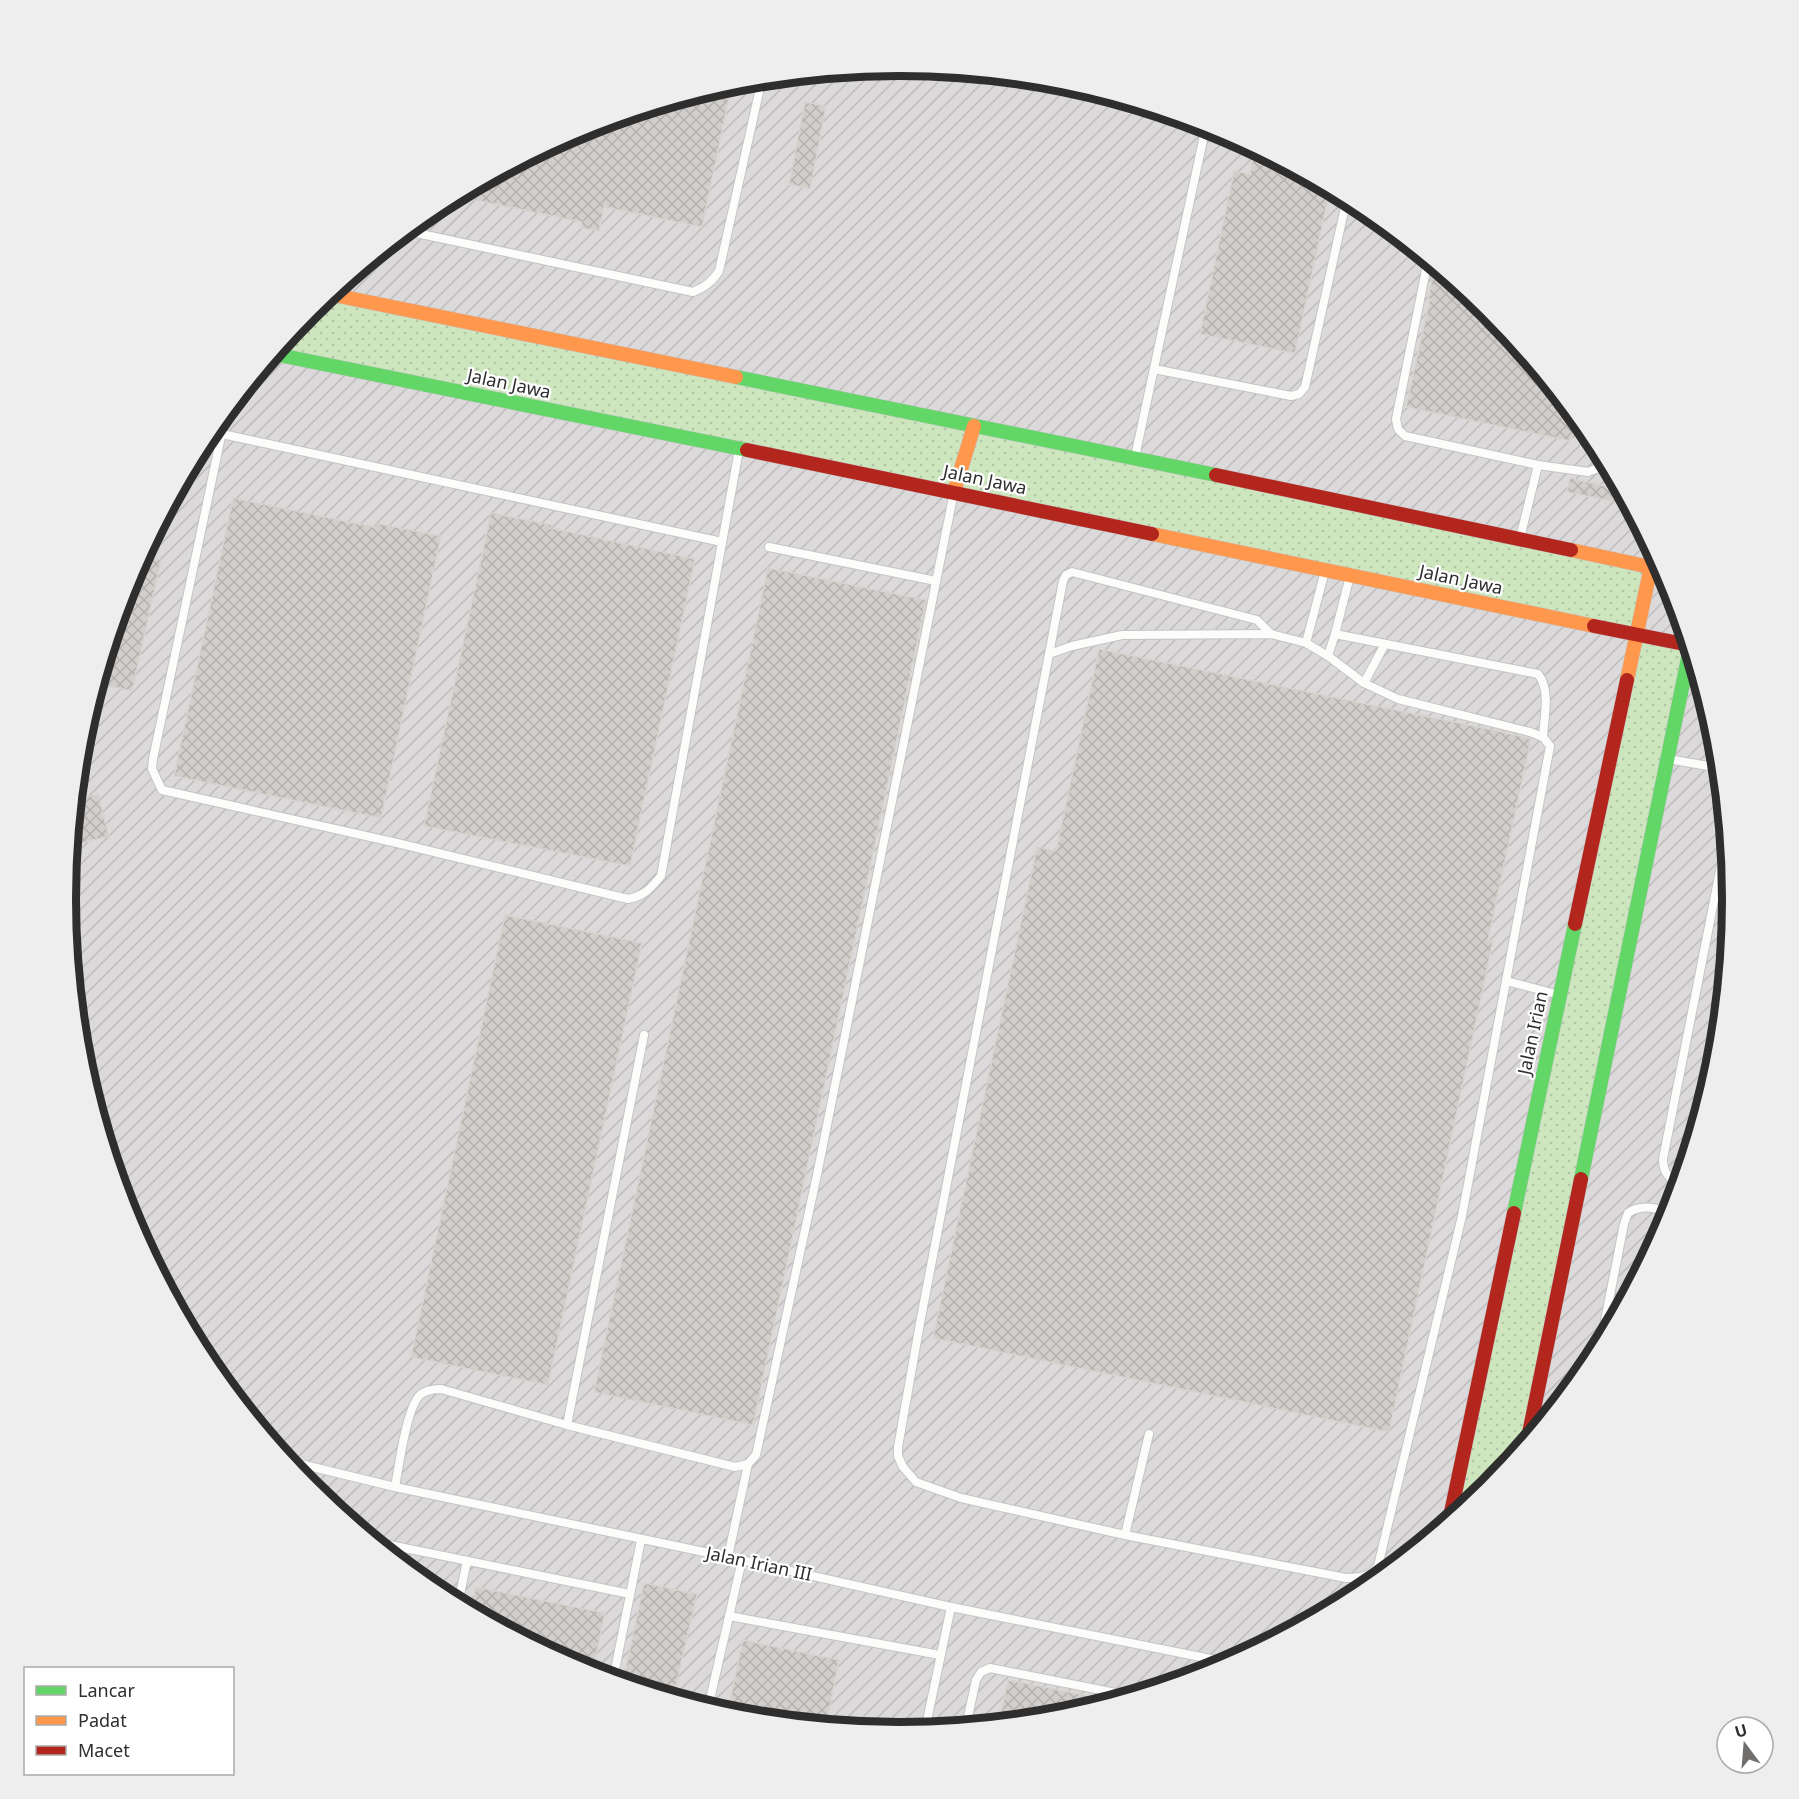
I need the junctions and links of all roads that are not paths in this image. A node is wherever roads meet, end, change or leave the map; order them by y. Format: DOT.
graph roads {
  1 [pos="760,89"];
  2 [pos="1204,135"];
  3 [pos="1345,208"];
  4 [pos="417,233"];
  5 [pos="1426,268"];
  6 [pos="341,296"];
  7 [pos="282,356"];
  8 [pos="1154,369"];
  9 [pos="974,426"];
  10 [pos="222,434"];
  11 [pos="739,450"];
  12 [pos="1135,458"];
  13 [pos="1538,465"];
  14 [pos="1599,467"];
  15 [pos="954,492"];
  16 [pos="1520,538"];
  17 [pos="722,542"];
  18 [pos="769,548"];
  19 [pos="1652,567"];
  20 [pos="1325,570"];
  21 [pos="1655,574"];
  22 [pos="1350,575"];
  23 [pos="936,581"];
  24 [pos="1271,634"];
  25 [pos="1335,634"];
  26 [pos="1636,635"];
  27 [pos="1306,643"];
  28 [pos="1385,644"];
  29 [pos="1682,644"];
  30 [pos="1049,654"];
  31 [pos="1328,656"];
  32 [pos="1687,663"];
  33 [pos="1364,683"];
  34 [pos="1543,737"];
  35 [pos="1668,759"];
  36 [pos="1711,767"];
  37 [pos="1721,864"];
  38 [pos="1506,981"];
  39 [pos="1560,995"];
  40 [pos="644,1035"];
  41 [pos="1673,1179"];
  42 [pos="1662,1210"];
  43 [pos="1604,1323"];
  44 [pos="1533,1414"];
  45 [pos="1540,1415"];
  46 [pos="567,1425"];
  47 [pos="1530,1427"];
  48 [pos="1149,1434"];
  49 [pos="302,1464"];
  50 [pos="748,1464"];
  51 [pos="395,1487"];
  52 [pos="1452,1509"];
  53 [pos="1125,1535"];
  54 [pos="641,1540"];
  55 [pos="390,1545"];
  56 [pos="728,1557"];
  57 [pos="742,1560"];
  58 [pos="467,1561"];
  59 [pos="630,1594"];
  60 [pos="460,1595"];
  61 [pos="951,1607"];
  62 [pos="729,1616"];
  63 [pos="940,1655"];
  64 [pos="1215,1660"];
  65 [pos="616,1672"];
  66 [pos="1116,1693"];
  67 [pos="710,1700"];
  68 [pos="967,1719"];
  69 [pos="928,1721"];
  1 -- 4 [label="lane"];
  2 -- 8 [label="lane"];
  3 -- 8 [label="lane"];
  5 -- 13 [label="lane"];
  6 -- 9 [label="street"];
  7 -- 11 [label="street, Jalan Jawa"];
  8 -- 12 [label="lane"];
  9 -- 12 [label="street"];
  9 -- 15 [label="street"];
  10 -- 17 [label="lane"];
  10 -- 17 [label="lane"];
  11 -- 15 [label="street, Jalan Jawa"];
  11 -- 17 [label="lane"];
  12 -- 16 [label="street"];
  13 -- 14 [label="lane"];
  13 -- 16 [label="lane"];
  15 -- 20 [label="street, Jalan Jawa"];
  15 -- 23 [label="lane"];
  16 -- 19 [label="street"];
  18 -- 23 [label="lane"];
  20 -- 22 [label="street, Jalan Jawa"];
  20 -- 27 [label="lane"];
  21 -- 26 [label="street, Jalan Irian"];
  22 -- 25 [label="lane"];
  22 -- 26 [label="street, Jalan Jawa"];
  23 -- 50 [label="lane"];
  24 -- 27 [label="lane"];
  24 -- 30 [label="lane"];
  24 -- 30 [label="lane"];
  25 -- 28 [label="lane"];
  25 -- 31 [label="lane"];
  26 -- 29 [label="street, Jalan Jawa"];
  26 -- 39 [label="street, Jalan Irian"];
  27 -- 31 [label="lane"];
  28 -- 33 [label="lane"];
  28 -- 34 [label="lane"];
  30 -- 53 [label="lane"];
  31 -- 33 [label="lane"];
  32 -- 35 [label="street"];
  33 -- 34 [label="lane"];
  34 -- 38 [label="lane"];
  35 -- 36 [label="lane"];
  35 -- 44 [label="street"];
  37 -- 41 [label="lane"];
  38 -- 39 [label="lane"];
  38 -- 53 [label="lane"];
  39 -- 52 [label="street, Jalan Irian"];
  40 -- 46 [label="lane"];
  42 -- 43 [label="lane"];
  44 -- 45 [label="lane"];
  44 -- 47 [label="street"];
  46 -- 50 [label="lane"];
  46 -- 51 [label="lane"];
  48 -- 53 [label="lane"];
  49 -- 51 [label="lane, Jalan Irian III"];
  50 -- 56 [label="lane"];
  51 -- 54 [label="lane, Jalan Irian III"];
  54 -- 56 [label="lane, Jalan Irian III"];
  54 -- 59 [label="lane"];
  55 -- 58 [label="lane"];
  56 -- 57 [label="lane, Jalan Irian III"];
  57 -- 61 [label="lane, Jalan Irian III"];
  57 -- 62 [label="lane"];
  58 -- 59 [label="lane"];
  58 -- 60 [label="lane"];
  59 -- 65 [label="lane"];
  61 -- 63 [label="lane"];
  61 -- 64 [label="lane, Jalan Irian III"];
  62 -- 63 [label="lane"];
  62 -- 67 [label="lane"];
  63 -- 69 [label="lane"];
  66 -- 68 [label="lane"];
}
